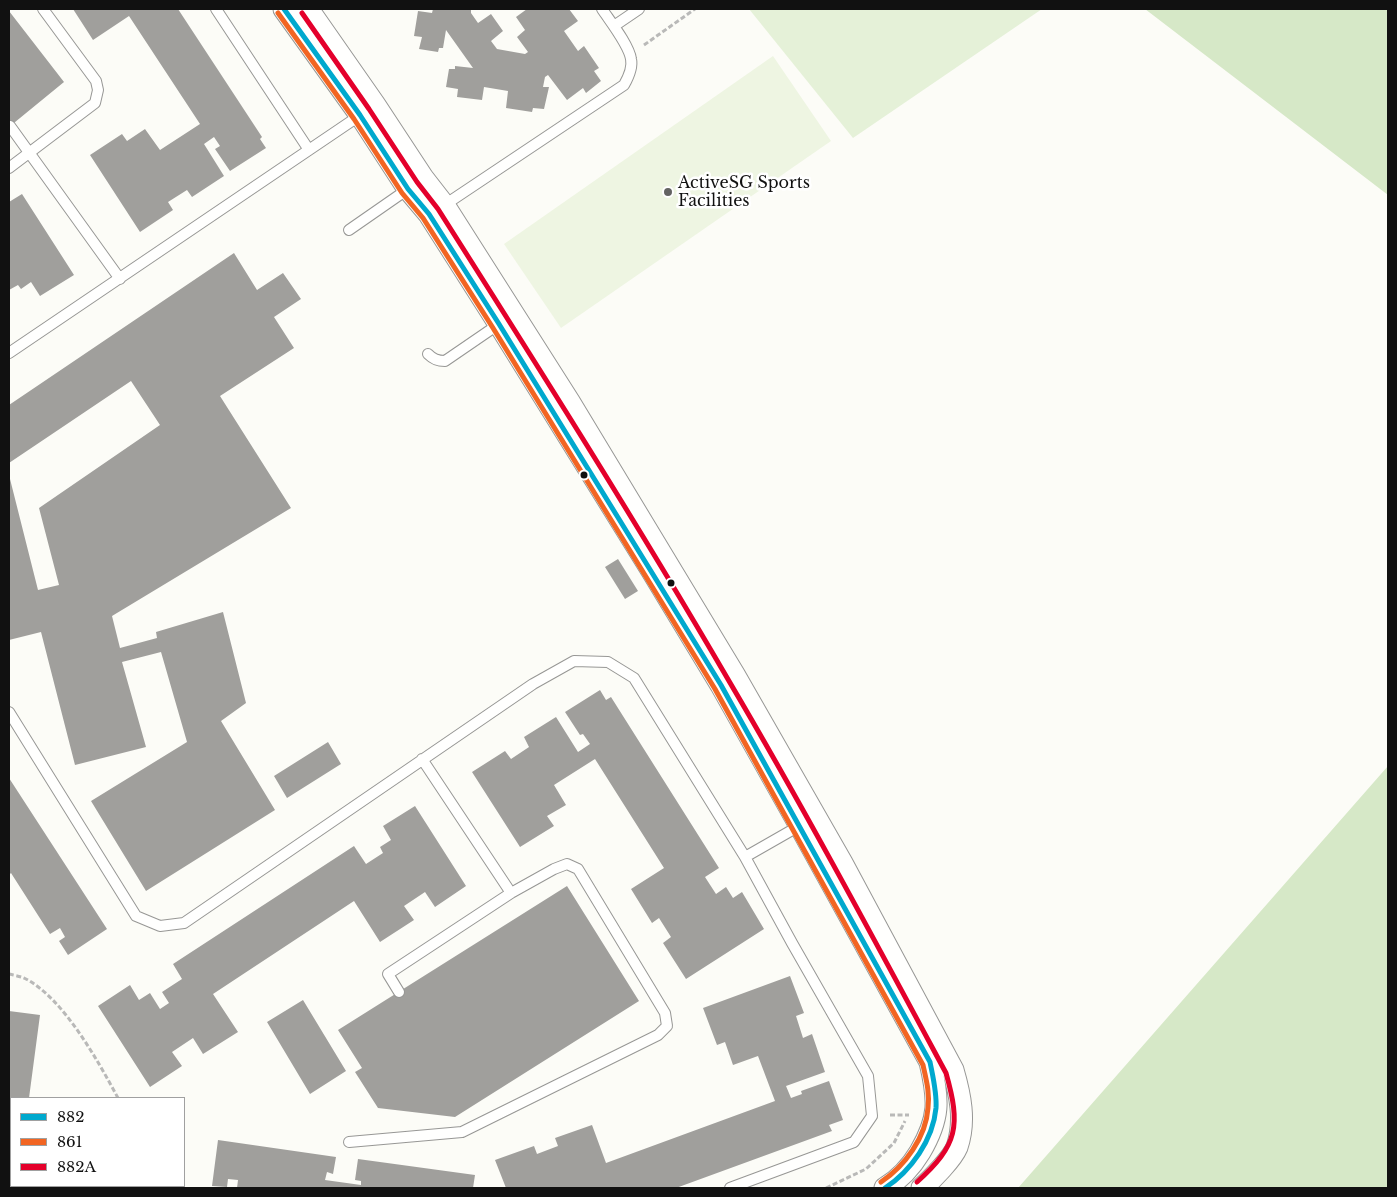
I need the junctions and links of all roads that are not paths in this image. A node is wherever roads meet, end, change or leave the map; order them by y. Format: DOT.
graph roads {
  1 [pos="43,9"];
  2 [pos="216,9"];
  3 [pos="284,9"];
  4 [pos="308,9"];
  5 [pos="602,9"];
  6 [pos="640,9"];
  7 [pos="614,26"];
  8 [pos="368,110"];
  9 [pos="10,126"];
  10 [pos="308,150"];
  11 [pos="29,153"];
  12 [pos="9,168"];
  13 [pos="408,188"];
  14 [pos="436,210"];
  15 [pos="349,230"];
  16 [pos="120,279"];
  17 [pos="499,324"];
  18 [pos="9,353"];
  19 [pos="428,354"];
  20 [pos="9,712"];
  21 [pos="422,758"];
  22 [pos="808,822"];
  23 [pos="745,857"];
  24 [pos="834,868"];
  25 [pos="511,893"];
  26 [pos="399,992"];
  27 [pos="349,1142"];
  28 [pos="730,1188"];
  29 [pos="885,1188"];
  30 [pos="922,1188"];
  1 -- 11 [label="lane"];
  2 -- 10 [label="lane"];
  3 -- 8 [label="street"];
  4 -- 8 [label="street"];
  5 -- 7 [label="lane"];
  6 -- 7 [label="lane"];
  7 -- 14 [label="lane"];
  8 -- 10 [label="lane"];
  8 -- 13 [label="street"];
  8 -- 14 [label="street"];
  9 -- 11 [label="lane"];
  10 -- 16 [label="lane"];
  11 -- 12 [label="lane"];
  11 -- 16 [label="lane"];
  13 -- 14 [label="street"];
  13 -- 15 [label="lane"];
  14 -- 17 [label="street"];
  14 -- 22 [label="street"];
  16 -- 18 [label="lane"];
  17 -- 19 [label="lane"];
  17 -- 22 [label="street"];
  20 -- 21 [label="lane"];
  21 -- 23 [label="lane"];
  21 -- 25 [label="lane"];
  22 -- 23 [label="lane"];
  22 -- 24 [label="street"];
  23 -- 28 [label="lane"];
  24 -- 29 [label="street"];
  24 -- 30 [label="street"];
  25 -- 26 [label="lane"];
  25 -- 27 [label="lane"];
}
